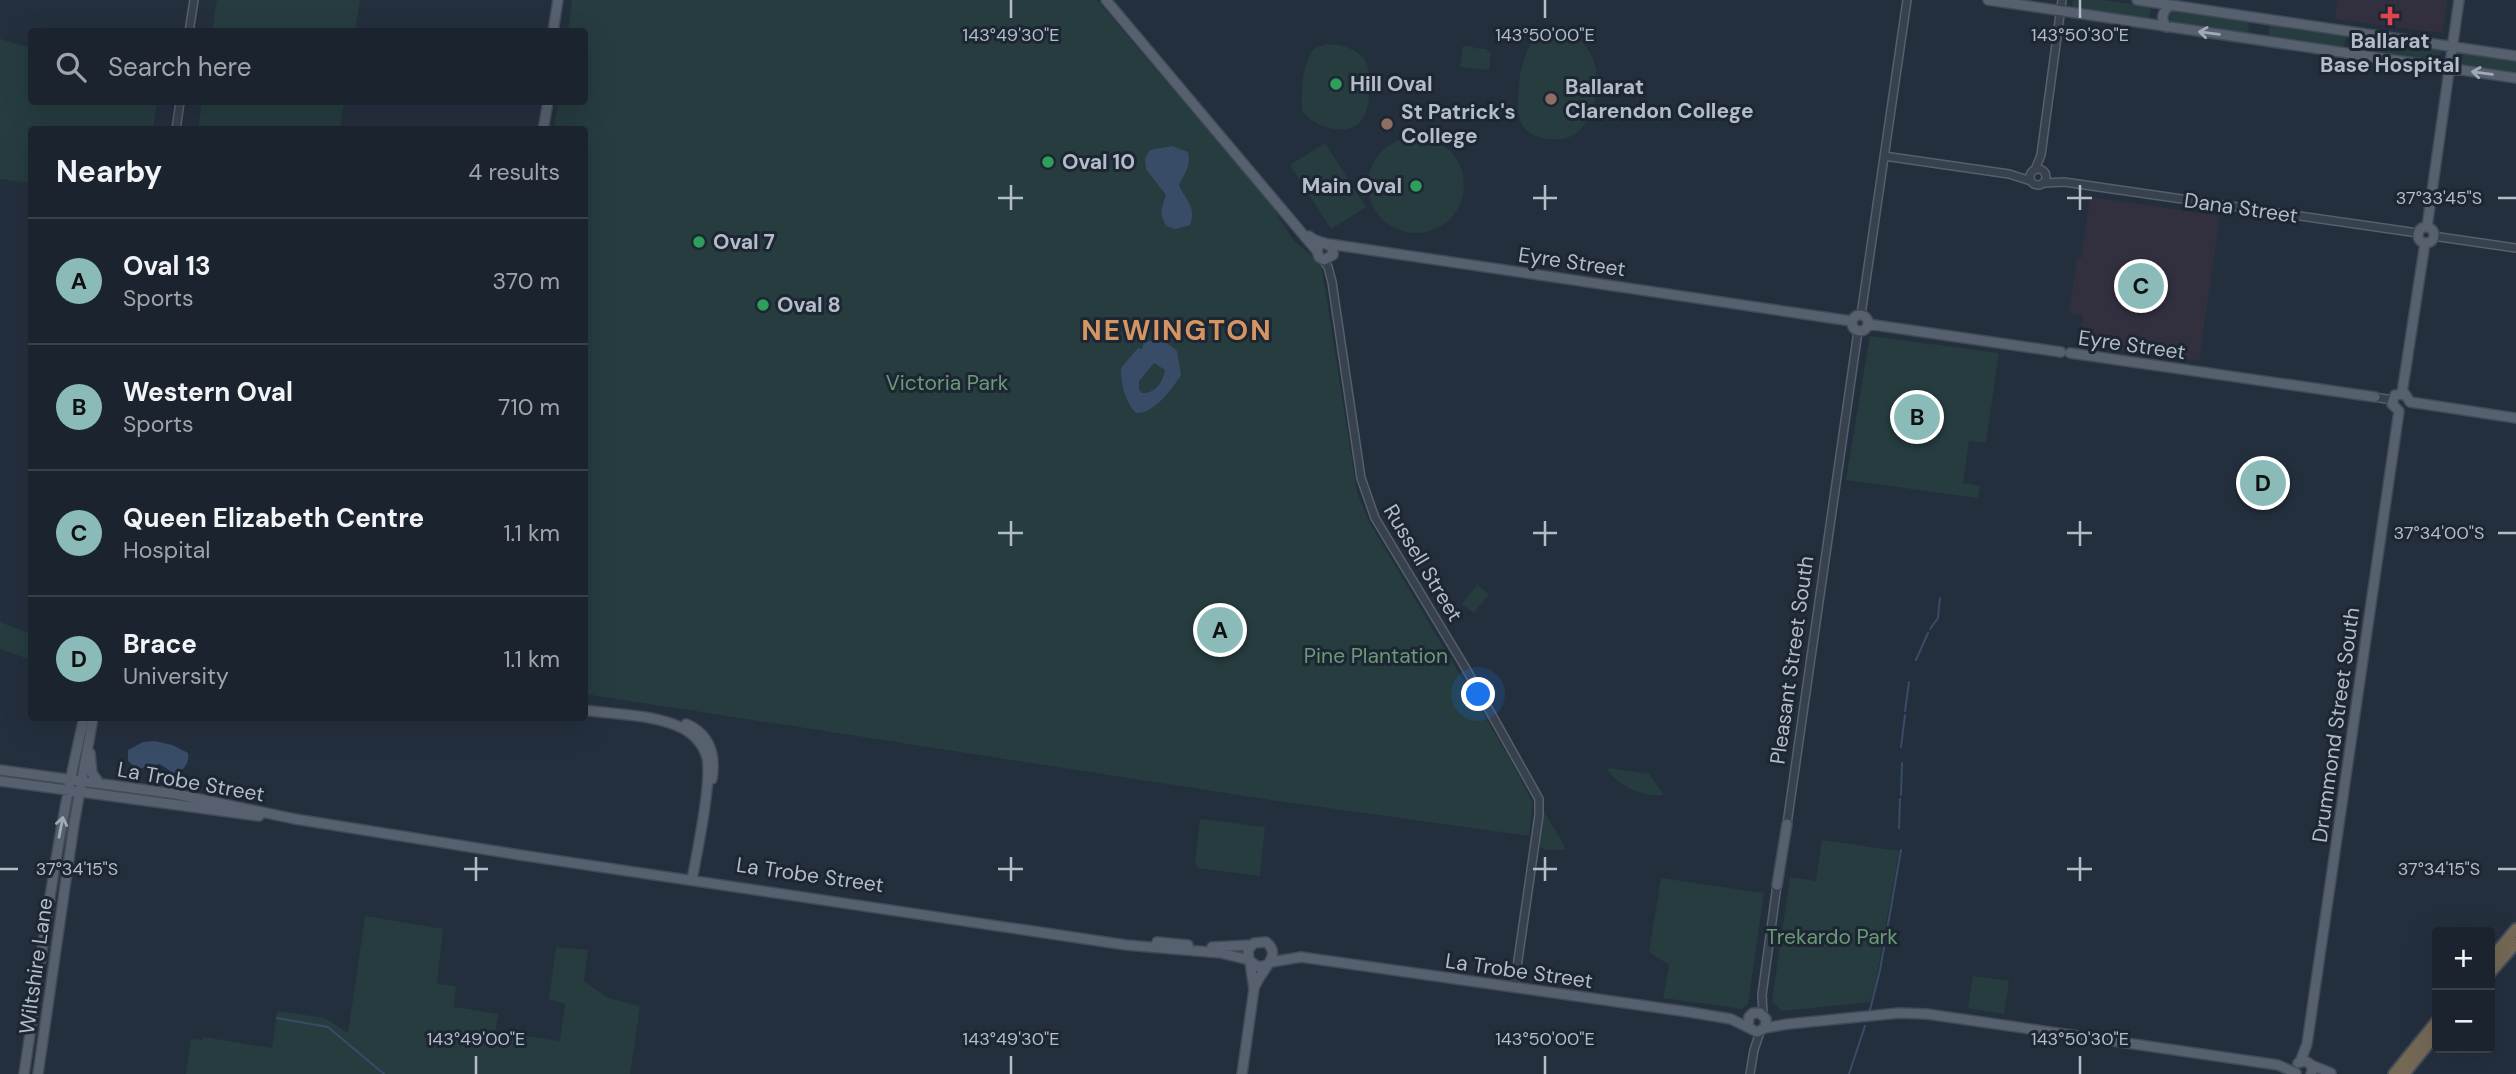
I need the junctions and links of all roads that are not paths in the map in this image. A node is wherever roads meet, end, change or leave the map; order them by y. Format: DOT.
graph roads {
  1 [pos="194,0"];
  2 [pos="560,0"];
  3 [pos="1106,0"];
  4 [pos="1907,0"];
  5 [pos="1988,0"];
  6 [pos="2062,0"];
  7 [pos="2137,0"];
  8 [pos="2459,0"];
  9 [pos="2156,3"];
  10 [pos="2170,5"];
  11 [pos="2061,11"];
  12 [pos="2152,24"];
  13 [pos="2166,27"];
  14 [pos="190,28"];
  15 [pos="556,28"];
  16 [pos="2452,46"];
  17 [pos="2516,56"];
  18 [pos="2449,68"];
  19 [pos="2516,78"];
  20 [pos="180,105"];
  21 [pos="542,105"];
  22 [pos="547,105"];
  23 [pos="177,126"];
  24 [pos="539,126"];
  25 [pos="544,126"];
  26 [pos="1884,156"];
  27 [pos="2038,175"];
  28 [pos="2427,227"];
  29 [pos="1303,233"];
  30 [pos="2418,233"];
  31 [pos="2433,236"];
  32 [pos="2424,243"];
  33 [pos="1327,244"];
  34 [pos="2516,248"];
  35 [pos="1371,250"];
  36 [pos="1319,255"];
  37 [pos="1333,255"];
  38 [pos="1332,282"];
  39 [pos="1861,314"];
  40 [pos="1852,321"];
  41 [pos="1868,324"];
  42 [pos="1858,331"];
  43 [pos="2402,393"];
  44 [pos="2375,397"];
  45 [pos="2392,400"];
  46 [pos="2410,402"];
  47 [pos="2399,411"];
  48 [pos="2516,418"];
  49 [pos="588,711"];
  50 [pos="84,721"];
  51 [pos="92,721"];
  52 [pos="89,736"];
  53 [pos="0,770"];
  54 [pos="0,780"];
  55 [pos="99,783"];
  56 [pos="75,785"];
  57 [pos="136,788"];
  58 [pos="158,798"];
  59 [pos="211,800"];
  60 [pos="247,815"];
  61 [pos="295,819"];
  62 [pos="1787,824"];
  63 [pos="70,849"];
  64 [pos="56,855"];
  65 [pos="695,878"];
  66 [pos="66,879"];
  67 [pos="51,885"];
  68 [pos="1777,885"];
  69 [pos="900,908"];
  70 [pos="2516,929"];
  71 [pos="2516,943"];
  72 [pos="1251,945"];
  73 [pos="1271,946"];
  74 [pos="2495,954"];
  75 [pos="1301,957"];
  76 [pos="1250,961"];
  77 [pos="1269,963"];
  78 [pos="2495,967"];
  79 [pos="37,986"];
  80 [pos="50,988"];
  81 [pos="1514,988"];
  82 [pos="1254,989"];
  83 [pos="1757,1022"];
  84 [pos="2432,1027"];
  85 [pos="2432,1039"];
  86 [pos="2303,1068"];
  87 [pos="24,1074"];
  88 [pos="38,1074"];
  89 [pos="1242,1074"];
  90 [pos="1750,1074"];
  91 [pos="2318,1074"];
  92 [pos="2333,1074"];
  93 [pos="2394,1074"];
  94 [pos="2404,1074"];
  1 -- 14 [label="street"];
  2 -- 15 [label="main road"];
  3 -- 29 [label="main road, Russell Street"];
  4 -- 26 [label="street"];
  5 -- 11 [label="main road"];
  6 -- 11 [label="street"];
  7 -- 9 [label="main road"];
  8 -- 16 [label="main road"];
  9 -- 10 [label="main road"];
  9 -- 12 [label="main road"];
  10 -- 13 [label="main road"];
  10 -- 16 [label="main road"];
  11 -- 12 [label="main road"];
  11 -- 27 [label="street"];
  12 -- 13 [label="main road"];
  18 -- 13 [label="main road, one-way"];
  16 -- 17 [label="main road"];
  16 -- 18 [label="main road"];
  19 -- 18 [label="main road, one-way"];
  18 -- 28 [label="main road"];
  20 -- 23 [label="street"];
  21 -- 24 [label="main road"];
  22 -- 25 [label="main road"];
  26 -- 27 [label="street, Dana Street"];
  26 -- 39 [label="street"];
  27 -- 30 [label="street, Dana Street"];
  28 -- 30 [label="main road"];
  28 -- 31 [label="main road"];
  29 -- 33 [label="main road, Russell Street"];
  29 -- 36 [label="main road, Russell Street"];
  30 -- 32 [label="main road"];
  31 -- 32 [label="main road"];
  31 -- 34 [label="street"];
  32 -- 43 [label="main road"];
  33 -- 35 [label="main road, Eyre Street"];
  33 -- 36 [label="main road"];
  33 -- 37 [label="main road"];
  35 -- 37 [label="main road, Eyre Street"];
  35 -- 40 [label="main road, Eyre Street"];
  36 -- 37 [label="main road, Eyre Street"];
  36 -- 38 [label="street, Russell Street"];
  37 -- 38 [label="street, Russell Street"];
  38 -- 81 [label="street, Russell Street"];
  39 -- 40 [label="main road"];
  39 -- 41 [label="main road"];
  40 -- 42 [label="main road"];
  41 -- 42 [label="main road"];
  41 -- 44 [label="main road, Eyre Street"];
  42 -- 62 [label="street, Pleasant Street South"];
  43 -- 45 [label="main road"];
  43 -- 46 [label="main road"];
  44 -- 45 [label="street, Eyre Street"];
  45 -- 47 [label="main road"];
  46 -- 47 [label="main road"];
  46 -- 48 [label="main road"];
  47 -- 86 [label="main road, Drummond Street South"];
  49 -- 65 [label="main road"];
  50 -- 56 [label="main road"];
  51 -- 52 [label="main road"];
  52 -- 55 [label="main road"];
  52 -- 56 [label="main road"];
  53 -- 56 [label="main road"];
  54 -- 56 [label="main road"];
  55 -- 56 [label="main road, La Trobe Street"];
  55 -- 57 [label="main road, La Trobe Street"];
  56 -- 58 [label="main road, La Trobe Street"];
  56 -- 63 [label="main road, Wiltshire Lane"];
  64 -- 56 [label="main road, Wiltshire Lane, one-way"];
  57 -- 58 [label="main road"];
  57 -- 59 [label="main road, La Trobe Street"];
  58 -- 60 [label="main road, La Trobe Street"];
  59 -- 60 [label="main road"];
  59 -- 61 [label="main road, La Trobe Street"];
  60 -- 61 [label="main road, La Trobe Street"];
  61 -- 65 [label="main road, La Trobe Street"];
  62 -- 68 [label="main road, Pleasant Street South"];
  63 -- 64 [label="main road"];
  63 -- 66 [label="main road, Wiltshire Lane"];
  64 -- 67 [label="main road, Wiltshire Lane"];
  65 -- 69 [label="main road, La Trobe Street"];
  66 -- 67 [label="main road"];
  66 -- 80 [label="main road, Wiltshire Lane"];
  67 -- 79 [label="main road, Wiltshire Lane"];
  68 -- 83 [label="street, Pleasant Street South"];
  69 -- 72 [label="main road, La Trobe Street"];
  69 -- 76 [label="main road, La Trobe Street"];
  70 -- 74 [label="highway"];
  71 -- 78 [label="highway"];
  72 -- 73 [label="main road"];
  72 -- 76 [label="main road"];
  73 -- 75 [label="main road, La Trobe Street"];
  73 -- 77 [label="main road"];
  75 -- 77 [label="main road, La Trobe Street"];
  75 -- 81 [label="main road, La Trobe Street"];
  76 -- 77 [label="main road"];
  76 -- 82 [label="main road"];
  77 -- 82 [label="main road"];
  79 -- 80 [label="main road"];
  79 -- 87 [label="main road, Wiltshire Lane"];
  80 -- 88 [label="main road, Wiltshire Lane"];
  81 -- 83 [label="main road, La Trobe Street"];
  82 -- 89 [label="main road"];
  83 -- 86 [label="main road"];
  83 -- 90 [label="street, Pleasant Street South"];
  84 -- 93 [label="highway"];
  85 -- 94 [label="highway"];
  86 -- 92 [label="main road"];
  91 -- 92 [label="main road"];
}
